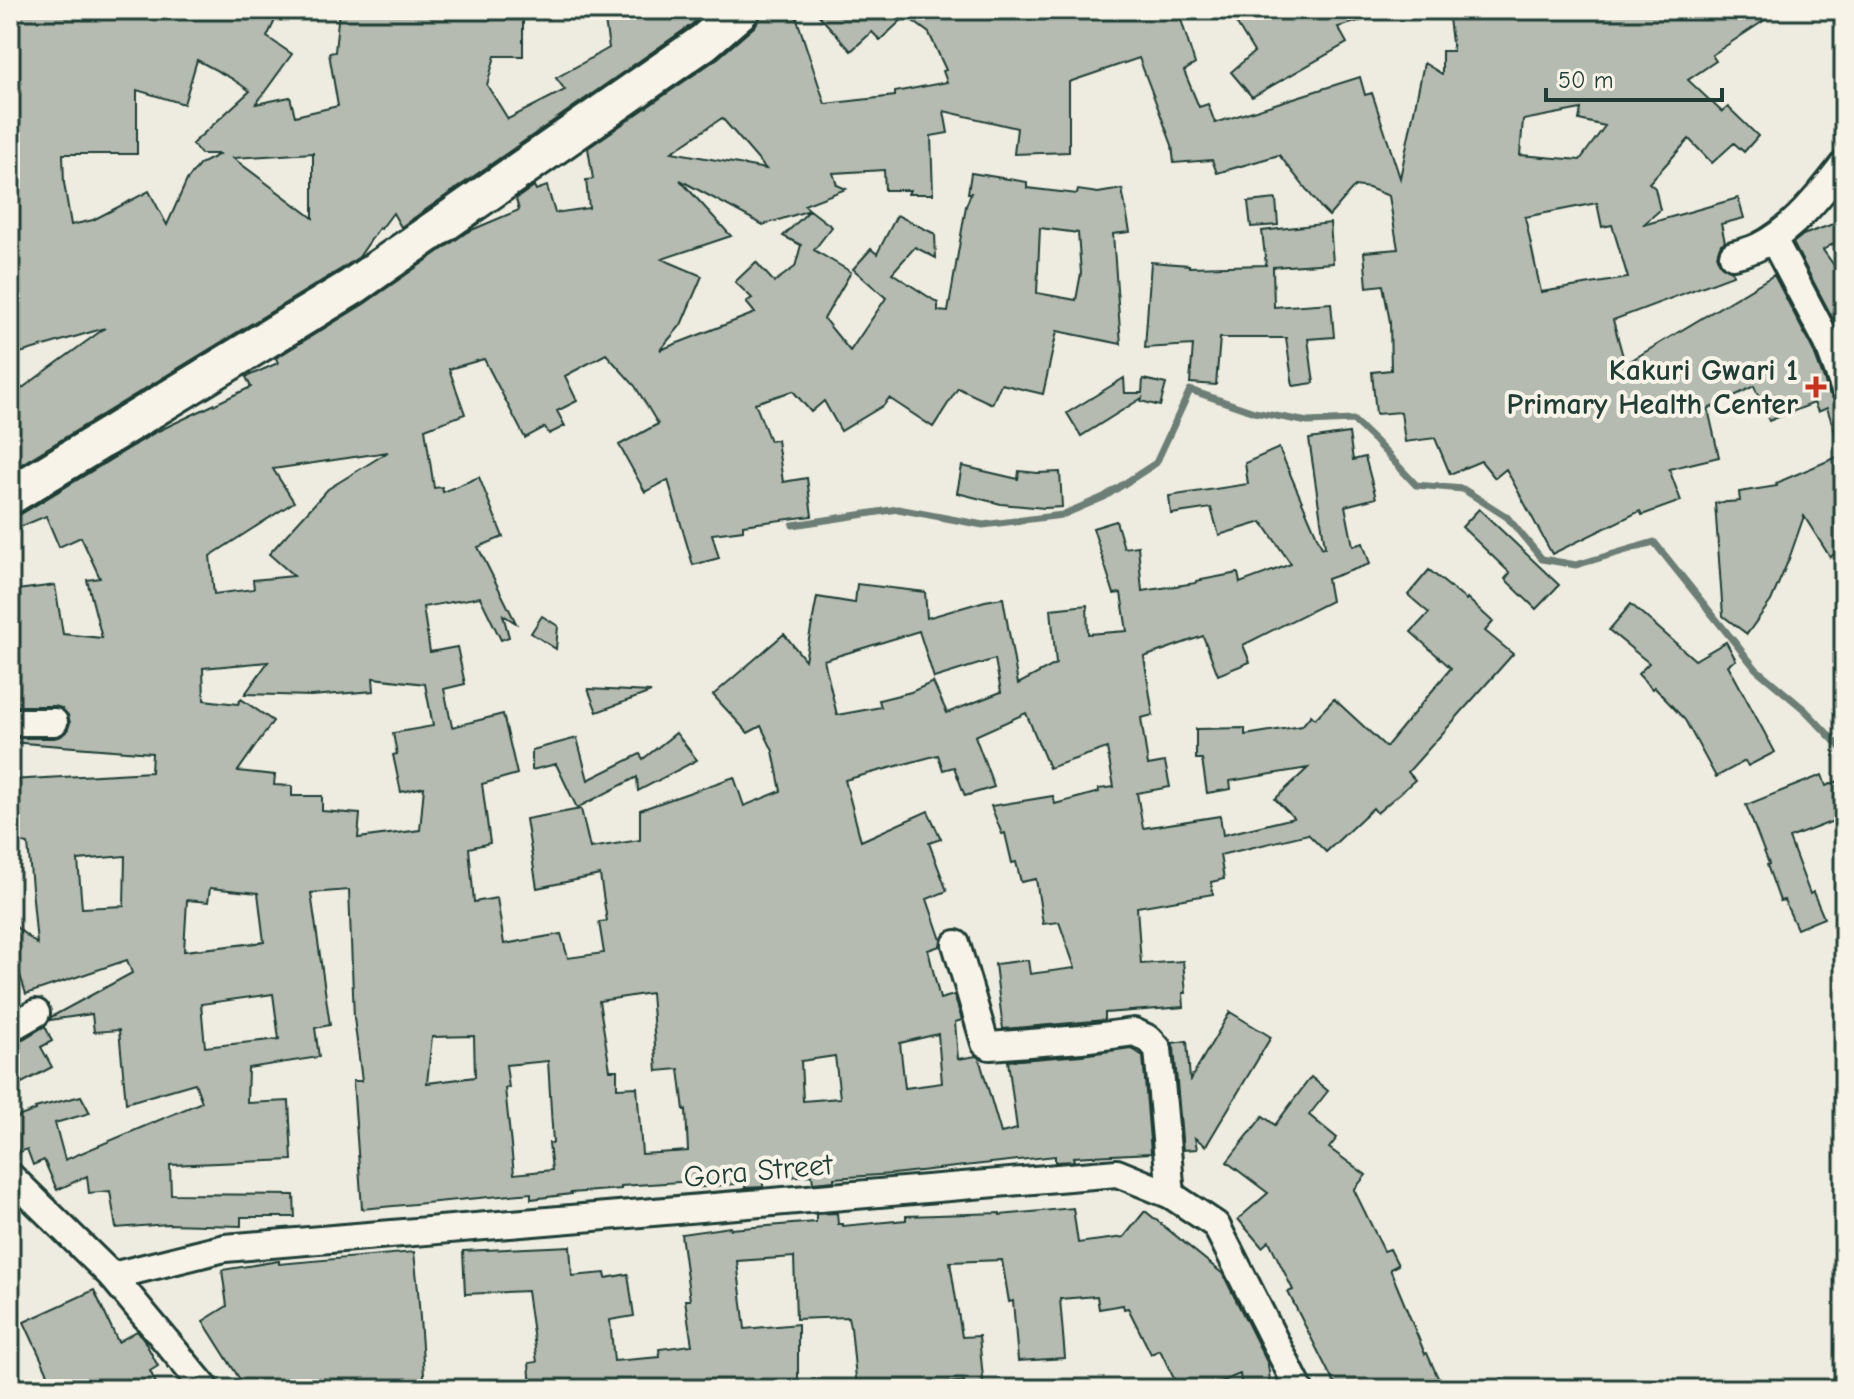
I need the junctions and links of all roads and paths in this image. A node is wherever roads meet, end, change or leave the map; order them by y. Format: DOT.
graph roads {
  1 [pos="741,10"];
  2 [pos="1844,164"];
  3 [pos="1773,239"];
  4 [pos="1733,255"];
  5 [pos="1844,387"];
  6 [pos="10,496"];
  7 [pos="10,722"];
  8 [pos="54,722"];
  9 [pos="956,944"];
  10 [pos="36,1013"];
  11 [pos="10,1028"];
  12 [pos="10,1176"];
  13 [pos="1171,1195"];
  14 [pos="112,1276"];
  15 [pos="206,1389"];
  16 [pos="1299,1389"];
  1 -- 6 [label="street"];
  2 -- 3 [label="street"];
  3 -- 4 [label="street"];
  3 -- 5 [label="street"];
  7 -- 8 [label="street"];
  9 -- 13 [label="street"];
  10 -- 11 [label="street"];
  12 -- 14 [label="street"];
  13 -- 14 [label="street, Gora Street"];
  13 -- 16 [label="street, Gora Street"];
  14 -- 15 [label="street"];
}
